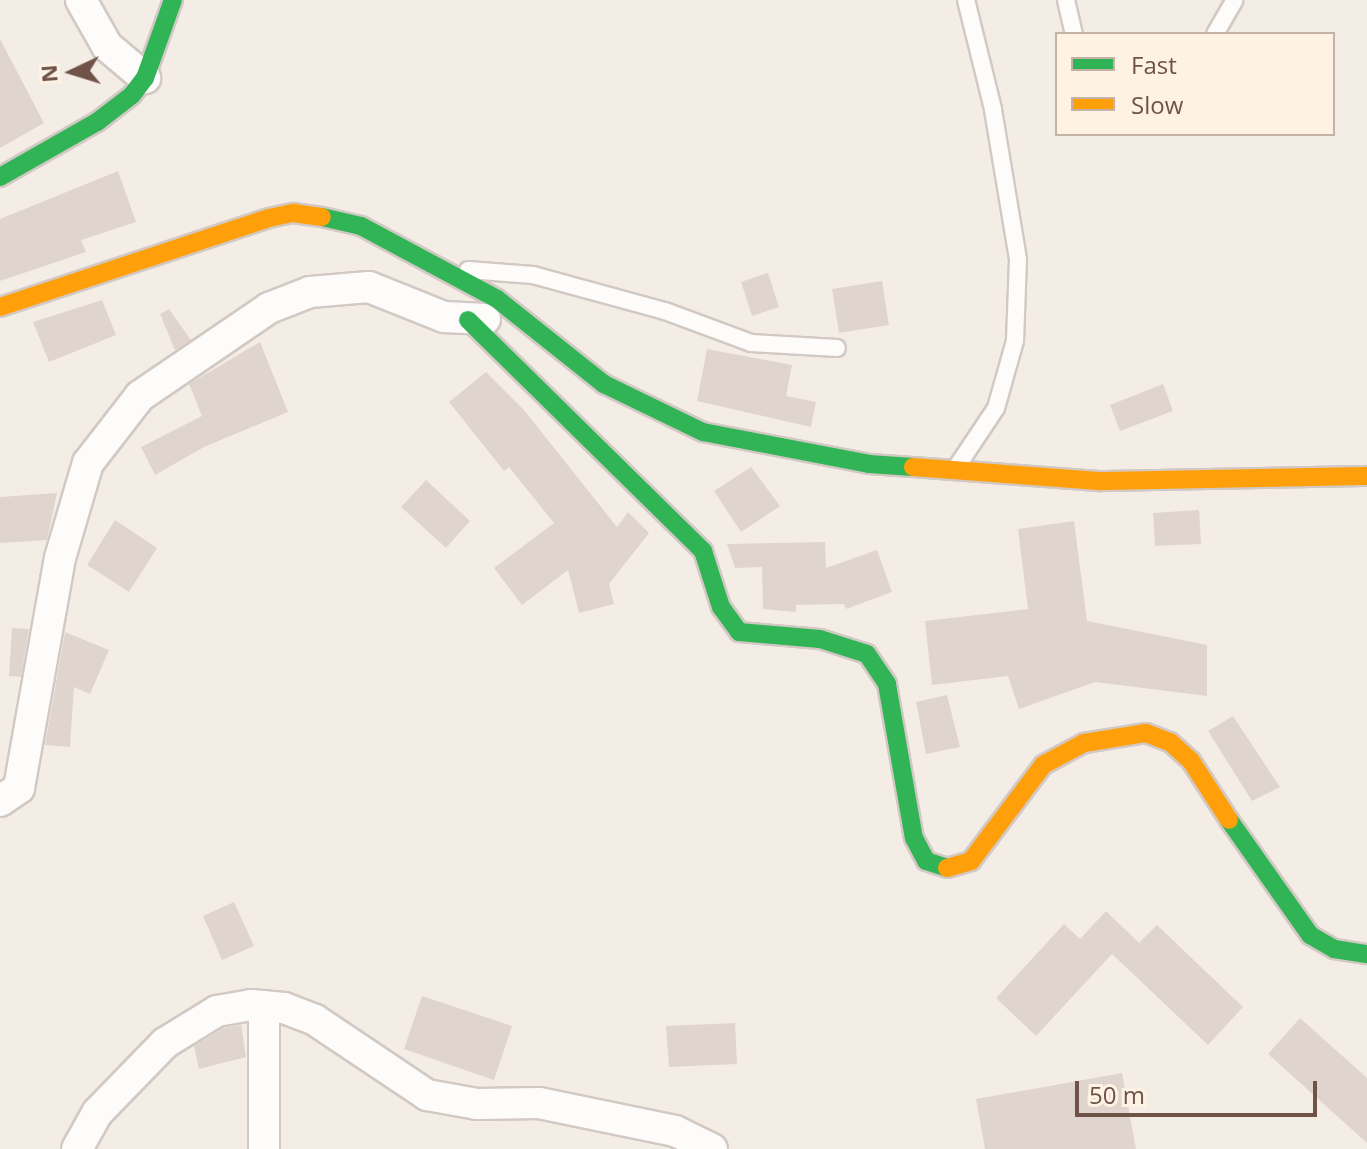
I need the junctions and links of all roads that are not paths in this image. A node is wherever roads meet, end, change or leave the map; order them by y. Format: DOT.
graph roads {
  1 [pos="81,0"];
  2 [pos="173,0"];
  3 [pos="966,0"];
  4 [pos="1066,0"];
  5 [pos="1235,0"];
  6 [pos="1074,32"];
  7 [pos="1216,32"];
  8 [pos="145,78"];
  9 [pos="0,177"];
  10 [pos="442,270"];
  11 [pos="0,307"];
  12 [pos="519,317"];
  13 [pos="468,320"];
  14 [pos="837,348"];
  15 [pos="955,469"];
  16 [pos="1367,476"];
  17 [pos="0,801"];
  18 [pos="1367,954"];
  19 [pos="264,1006"];
  20 [pos="77,1149"];
  21 [pos="264,1149"];
  22 [pos="712,1149"];
  1 -- 8 [label="street"];
  2 -- 8 [label="main road"];
  3 -- 15 [label="lane"];
  4 -- 6 [label="lane"];
  5 -- 7 [label="lane"];
  8 -- 9 [label="main road"];
  10 -- 11 [label="main road"];
  10 -- 12 [label="main road"];
  10 -- 14 [label="lane"];
  12 -- 13 [label="street"];
  12 -- 15 [label="main road"];
  13 -- 17 [label="street"];
  13 -- 18 [label="main road"];
  15 -- 16 [label="main road"];
  19 -- 20 [label="street"];
  19 -- 21 [label="street"];
  19 -- 22 [label="street"];
}
